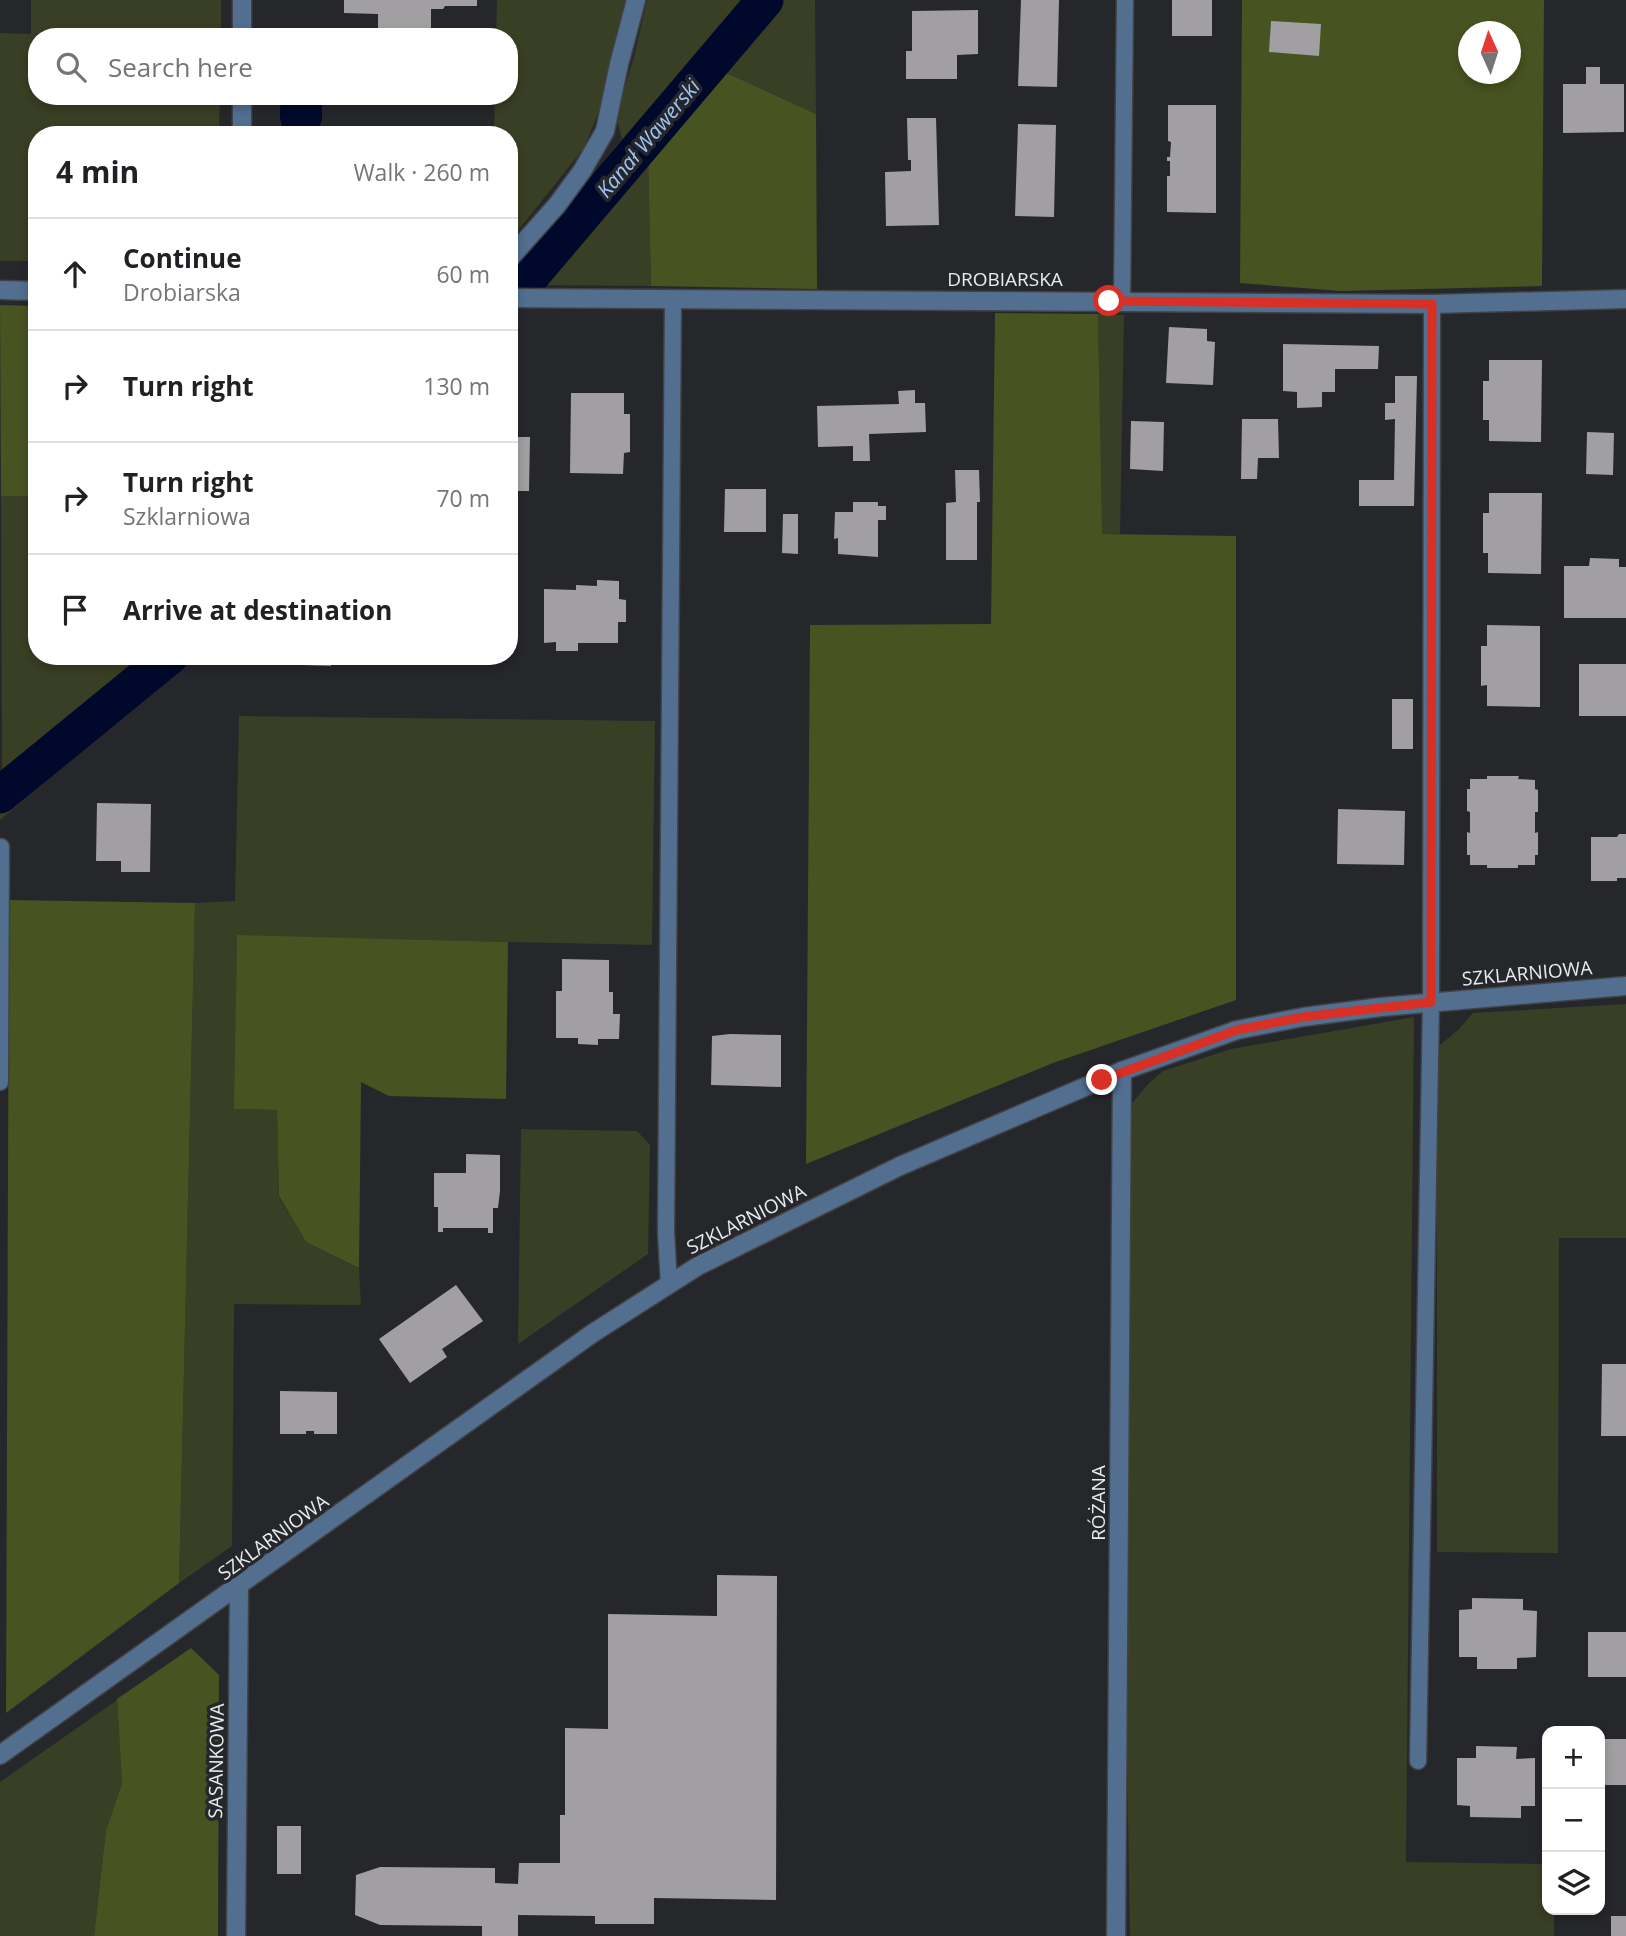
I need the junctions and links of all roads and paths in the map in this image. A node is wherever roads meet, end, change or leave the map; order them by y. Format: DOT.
graph roads {
  1 [pos="242,0"];
  2 [pos="636,0"];
  3 [pos="1125,0"];
  4 [pos="242,28"];
  5 [pos="242,105"];
  6 [pos="242,126"];
  7 [pos="518,249"];
  8 [pos="0,290"];
  9 [pos="28,291"];
  10 [pos="518,298"];
  11 [pos="673,299"];
  12 [pos="1626,299"];
  13 [pos="1122,302"];
  14 [pos="1432,304"];
  15 [pos="1,847"];
  16 [pos="1626,986"];
  17 [pos="1431,1002"];
  18 [pos="1122,1071"];
  19 [pos="0,1082"];
  20 [pos="669,1285"];
  21 [pos="239,1587"];
  22 [pos="0,1755"];
  23 [pos="1418,1761"];
  24 [pos="236,1936"];
  25 [pos="1116,1936"];
  1 -- 4 [label="street"];
  2 -- 7 [label="street"];
  3 -- 13 [label="lane"];
  5 -- 6 [label="street"];
  8 -- 9 [label="street"];
  10 -- 11 [label="street, DROBIARSKA"];
  11 -- 13 [label="street, DROBIARSKA"];
  11 -- 20 [label="lane"];
  12 -- 14 [label="street, DROBIARSKA"];
  13 -- 14 [label="street, DROBIARSKA"];
  14 -- 17 [label="lane"];
  15 -- 19 [label="lane"];
  16 -- 17 [label="street, SZKLARNIOWA"];
  17 -- 18 [label="street, SZKLARNIOWA"];
  17 -- 23 [label="lane"];
  18 -- 20 [label="street, SZKLARNIOWA"];
  18 -- 25 [label="street, RÓŻANA"];
  20 -- 21 [label="street, SZKLARNIOWA"];
  21 -- 22 [label="street, SZKLARNIOWA"];
  21 -- 24 [label="street, SASANKOWA"];
}
